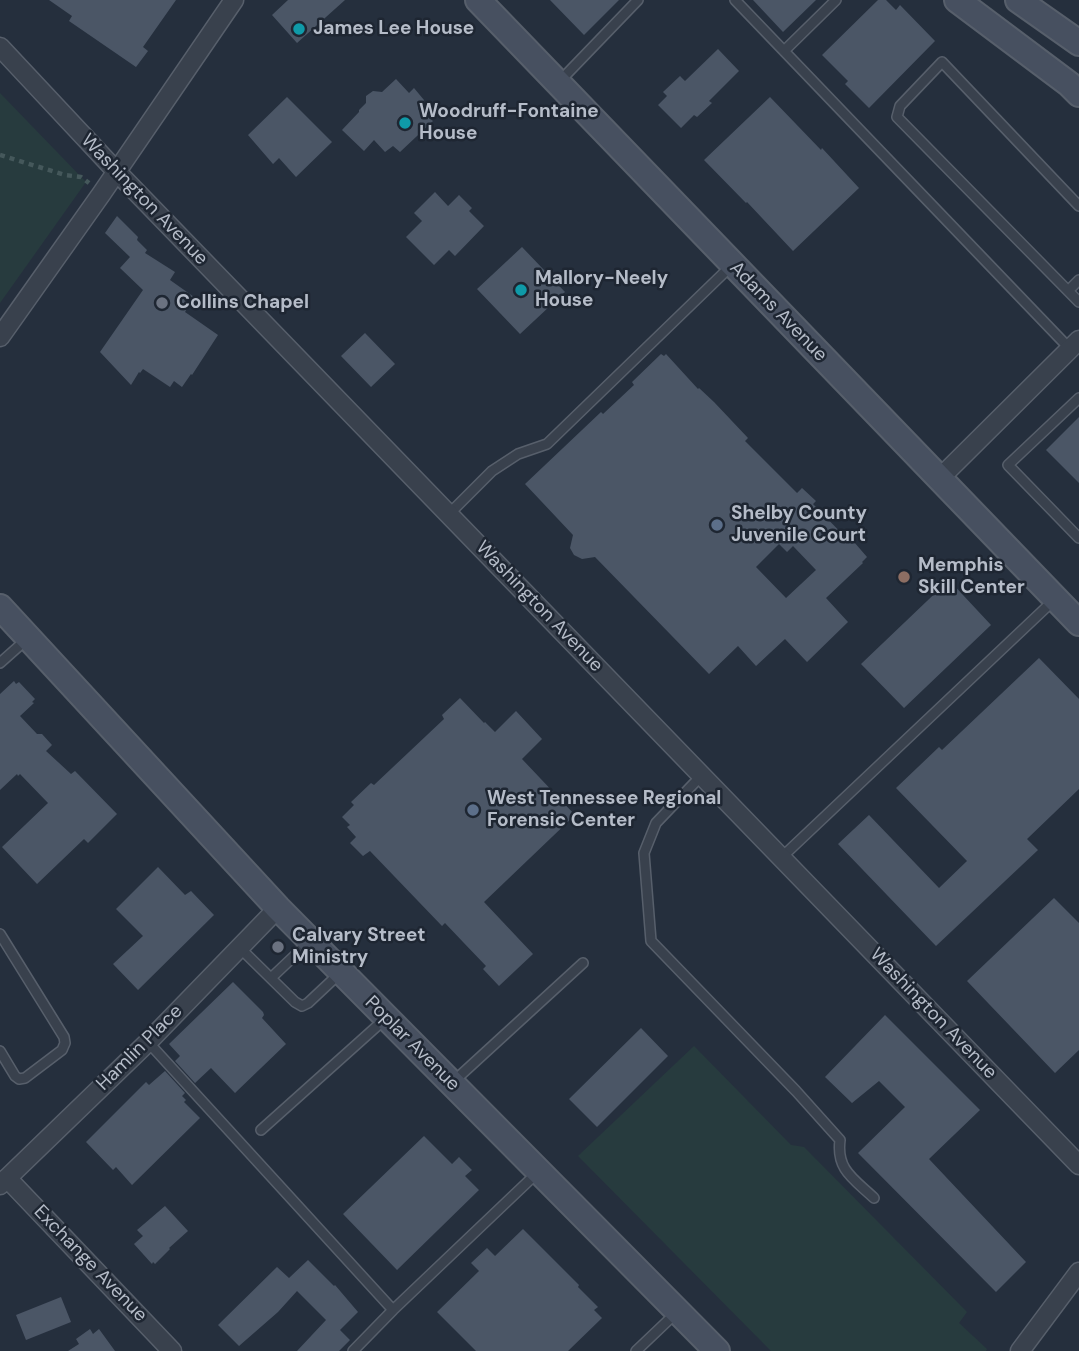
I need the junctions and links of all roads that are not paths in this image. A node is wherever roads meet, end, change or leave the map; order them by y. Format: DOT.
graph roads {
  1 [pos="234,0"];
  2 [pos="478,0"];
  3 [pos="638,0"];
  4 [pos="735,0"];
  5 [pos="836,0"];
  6 [pos="957,0"];
  7 [pos="1018,0"];
  8 [pos="1079,43"];
  9 [pos="0,47"];
  10 [pos="784,51"];
  11 [pos="558,83"];
  12 [pos="1079,94"];
  13 [pos="117,172"];
  14 [pos="1079,206"];
  15 [pos="732,264"];
  16 [pos="1079,280"];
  17 [pos="1068,291"];
  18 [pos="1079,302"];
  19 [pos="0,337"];
  20 [pos="1075,345"];
  21 [pos="1079,398"];
  22 [pos="940,478"];
  23 [pos="449,514"];
  24 [pos="1079,538"];
  25 [pos="1056,599"];
  26 [pos="0,607"];
  27 [pos="1079,623"];
  28 [pos="29,638"];
  29 [pos="0,663"];
  30 [pos="702,775"];
  31 [pos="782,857"];
  32 [pos="278,908"];
  33 [pos="0,934"];
  34 [pos="310,941"];
  35 [pos="240,948"];
  36 [pos="583,962"];
  37 [pos="341,972"];
  38 [pos="271,978"];
  39 [pos="386,1018"];
  40 [pos="148,1042"];
  41 [pos="0,1051"];
  42 [pos="451,1083"];
  43 [pos="261,1130"];
  44 [pos="1079,1166"];
  45 [pos="539,1171"];
  46 [pos="4,1182"];
  47 [pos="874,1198"];
  48 [pos="1079,1272"];
  49 [pos="393,1310"];
  50 [pos="678,1311"];
  51 [pos="172,1351"];
  52 [pos="353,1351"];
  53 [pos="636,1351"];
  54 [pos="717,1351"];
  55 [pos="1020,1351"];
  1 -- 13 [label="street"];
  2 -- 11 [label="main road, Adams Avenue"];
  3 -- 11 [label="lane"];
  4 -- 10 [label="lane"];
  5 -- 10 [label="lane"];
  6 -- 12 [label="main road"];
  7 -- 8 [label="main road"];
  9 -- 13 [label="street, Washington Avenue"];
  10 -- 20 [label="lane"];
  11 -- 15 [label="main road, Adams Avenue"];
  13 -- 19 [label="street"];
  13 -- 23 [label="street, Washington Avenue"];
  14 -- 17 [label="lane"];
  15 -- 22 [label="main road, Adams Avenue"];
  15 -- 23 [label="lane"];
  16 -- 17 [label="lane"];
  17 -- 18 [label="lane"];
  20 -- 22 [label="street"];
  21 -- 24 [label="lane"];
  22 -- 25 [label="main road, Adams Avenue"];
  23 -- 30 [label="street, Washington Avenue"];
  25 -- 27 [label="main road, Adams Avenue"];
  25 -- 31 [label="lane"];
  26 -- 28 [label="main road, Poplar Avenue"];
  28 -- 29 [label="lane"];
  28 -- 32 [label="main road, Poplar Avenue"];
  30 -- 31 [label="street, Washington Avenue"];
  30 -- 47 [label="lane"];
  31 -- 44 [label="street, Washington Avenue"];
  32 -- 34 [label="main road, Poplar Avenue"];
  32 -- 35 [label="street, Hamlin Place"];
  33 -- 41 [label="lane"];
  34 -- 37 [label="main road, Poplar Avenue"];
  34 -- 38 [label="lane"];
  35 -- 38 [label="lane"];
  35 -- 40 [label="street, Hamlin Place"];
  36 -- 42 [label="lane"];
  37 -- 38 [label="lane"];
  37 -- 39 [label="main road, Poplar Avenue"];
  39 -- 42 [label="main road, Poplar Avenue"];
  39 -- 43 [label="lane"];
  40 -- 46 [label="street, Hamlin Place"];
  40 -- 49 [label="lane"];
  42 -- 45 [label="main road, Poplar Avenue"];
  45 -- 49 [label="lane"];
  45 -- 50 [label="main road, Poplar Avenue"];
  46 -- 51 [label="street, Exchange Avenue"];
  48 -- 55 [label="street"];
  49 -- 52 [label="lane"];
  50 -- 53 [label="lane"];
  50 -- 54 [label="main road, Poplar Avenue"];
}
